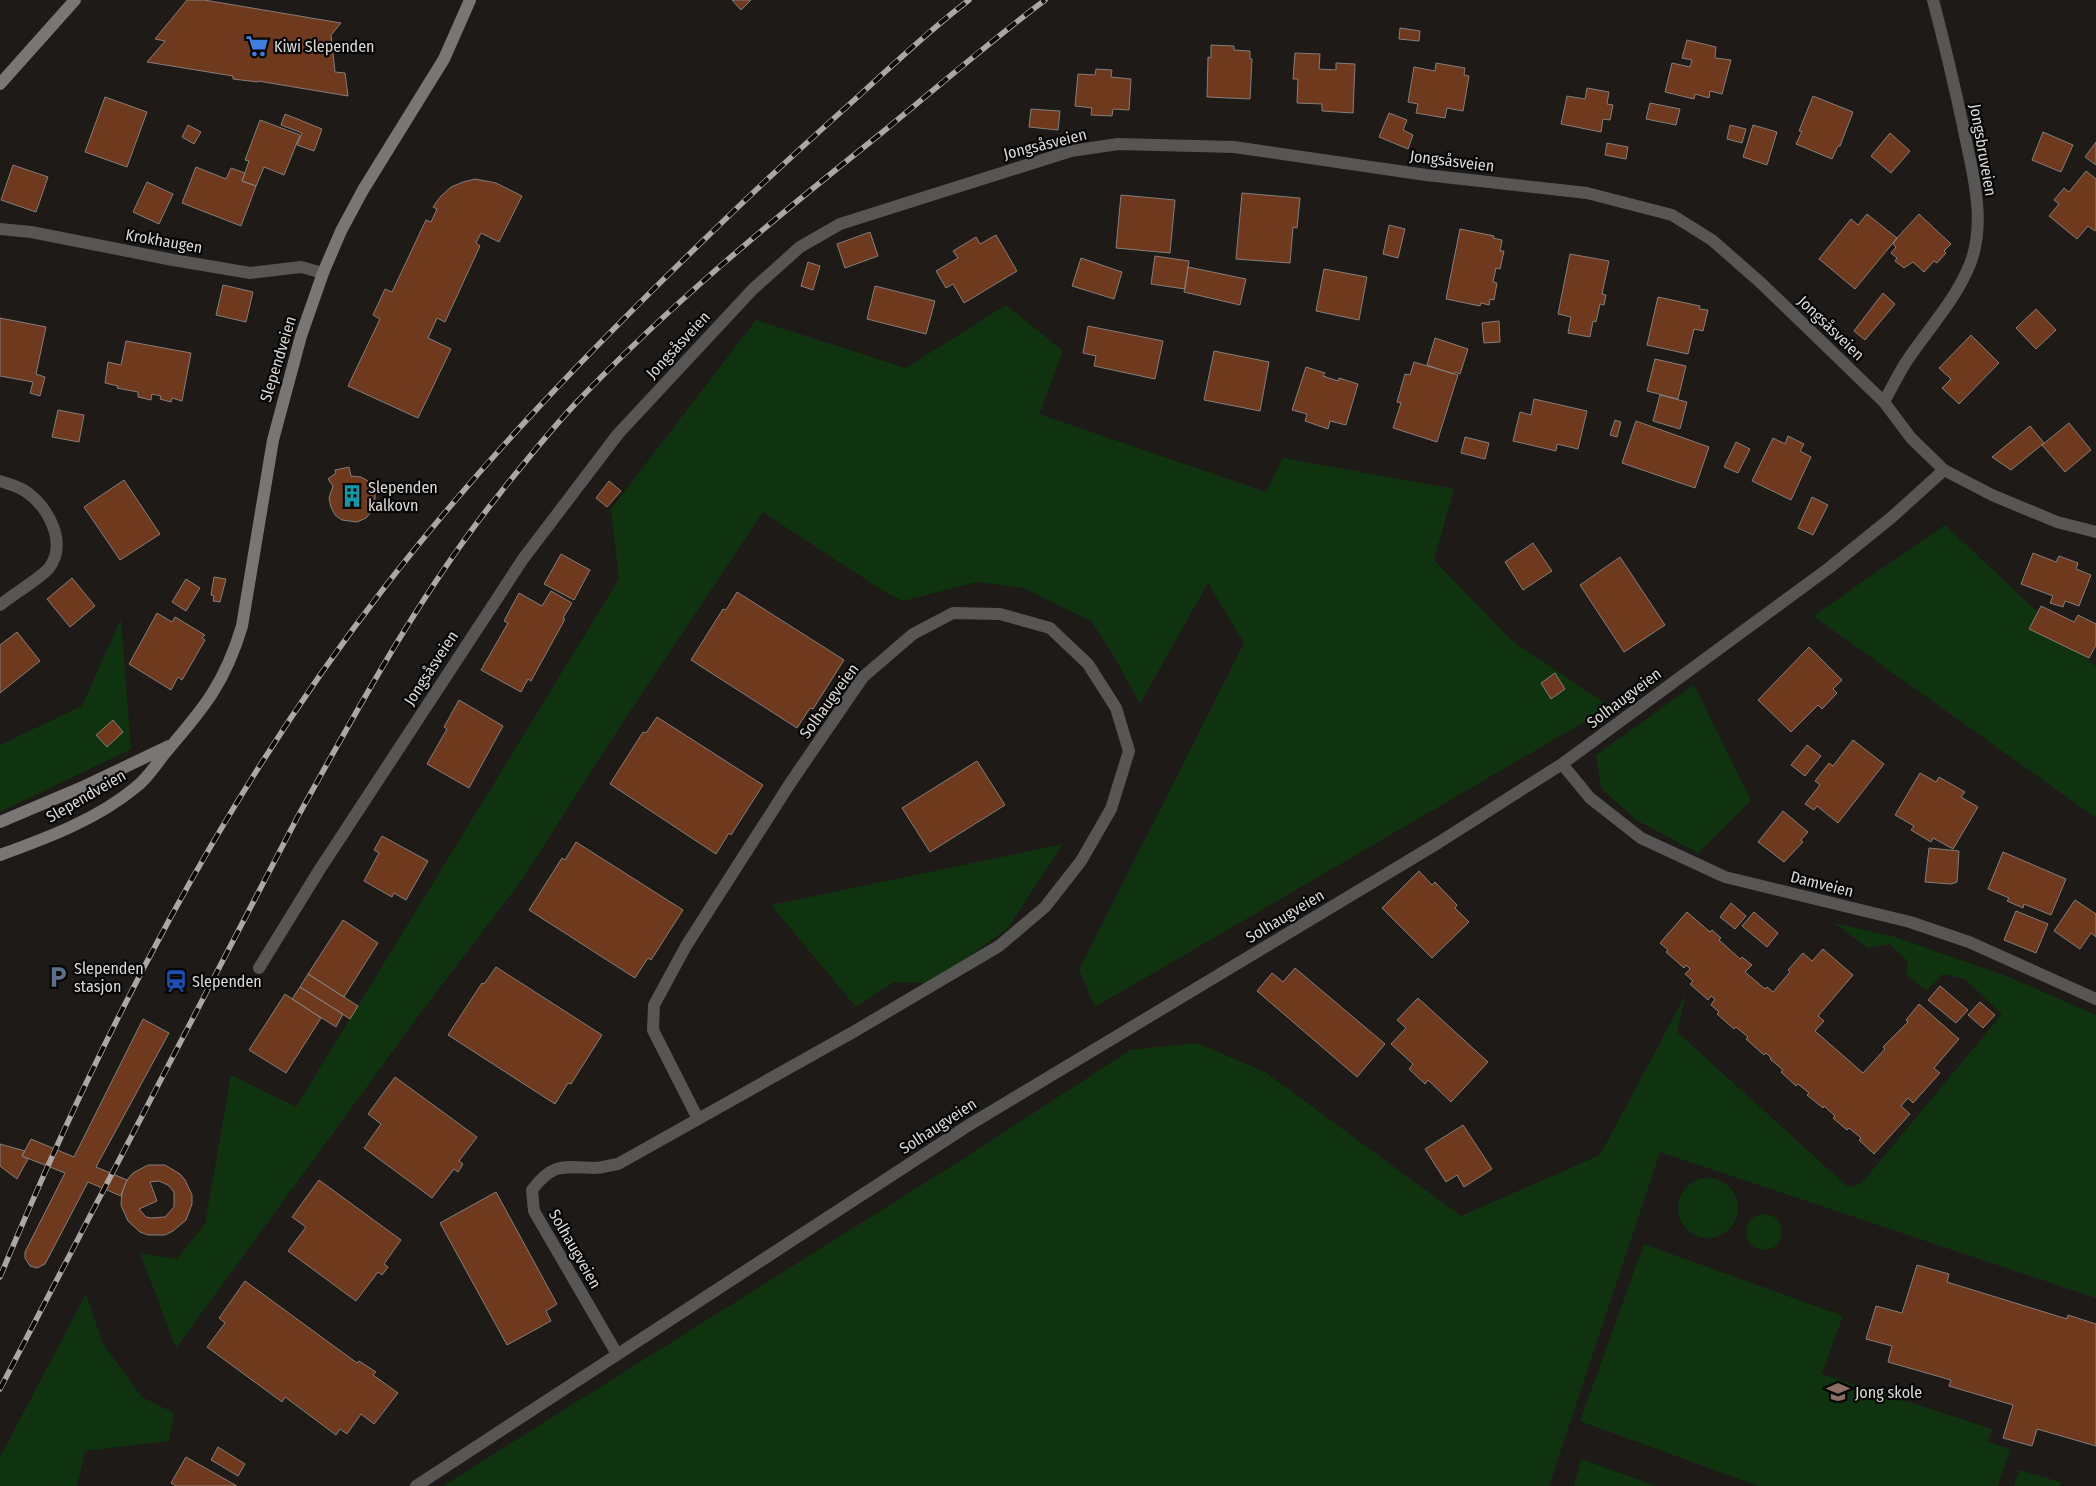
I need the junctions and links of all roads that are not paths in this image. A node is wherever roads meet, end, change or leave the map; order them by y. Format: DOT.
graph roads {
  1 [pos="75,0"];
  2 [pos="470,0"];
  3 [pos="1933,0"];
  4 [pos="0,84"];
  5 [pos="0,229"];
  6 [pos="323,272"];
  7 [pos="1884,402"];
  8 [pos="1944,470"];
  9 [pos="0,481"];
  10 [pos="2096,532"];
  11 [pos="0,605"];
  12 [pos="173,744"];
  13 [pos="1562,764"];
  14 [pos="0,822"];
  15 [pos="0,855"];
  16 [pos="259,968"];
  17 [pos="2096,999"];
  18 [pos="698,1118"];
  19 [pos="617,1354"];
  20 [pos="416,1486"];
  1 -- 4 [label="main road"];
  2 -- 6 [label="main road, Slependveien"];
  3 -- 7 [label="street, Jongsbruveien"];
  5 -- 6 [label="street, Krokhaugen"];
  6 -- 12 [label="main road, Slependveien"];
  7 -- 8 [label="street, Jongsåsveien"];
  7 -- 16 [label="street, Jongsåsveien"];
  8 -- 10 [label="street, Jongsåsveien"];
  8 -- 13 [label="street, Solhaugveien"];
  9 -- 11 [label="street"];
  12 -- 14 [label="main road, Slependveien"];
  12 -- 15 [label="main road, Slependveien"];
  13 -- 17 [label="street, Damveien"];
  13 -- 19 [label="street, Solhaugveien"];
  18 -- 18 [label="street, Solhaugveien"];
  18 -- 19 [label="street, Solhaugveien"];
  19 -- 20 [label="street, Solhaugveien"];
}
